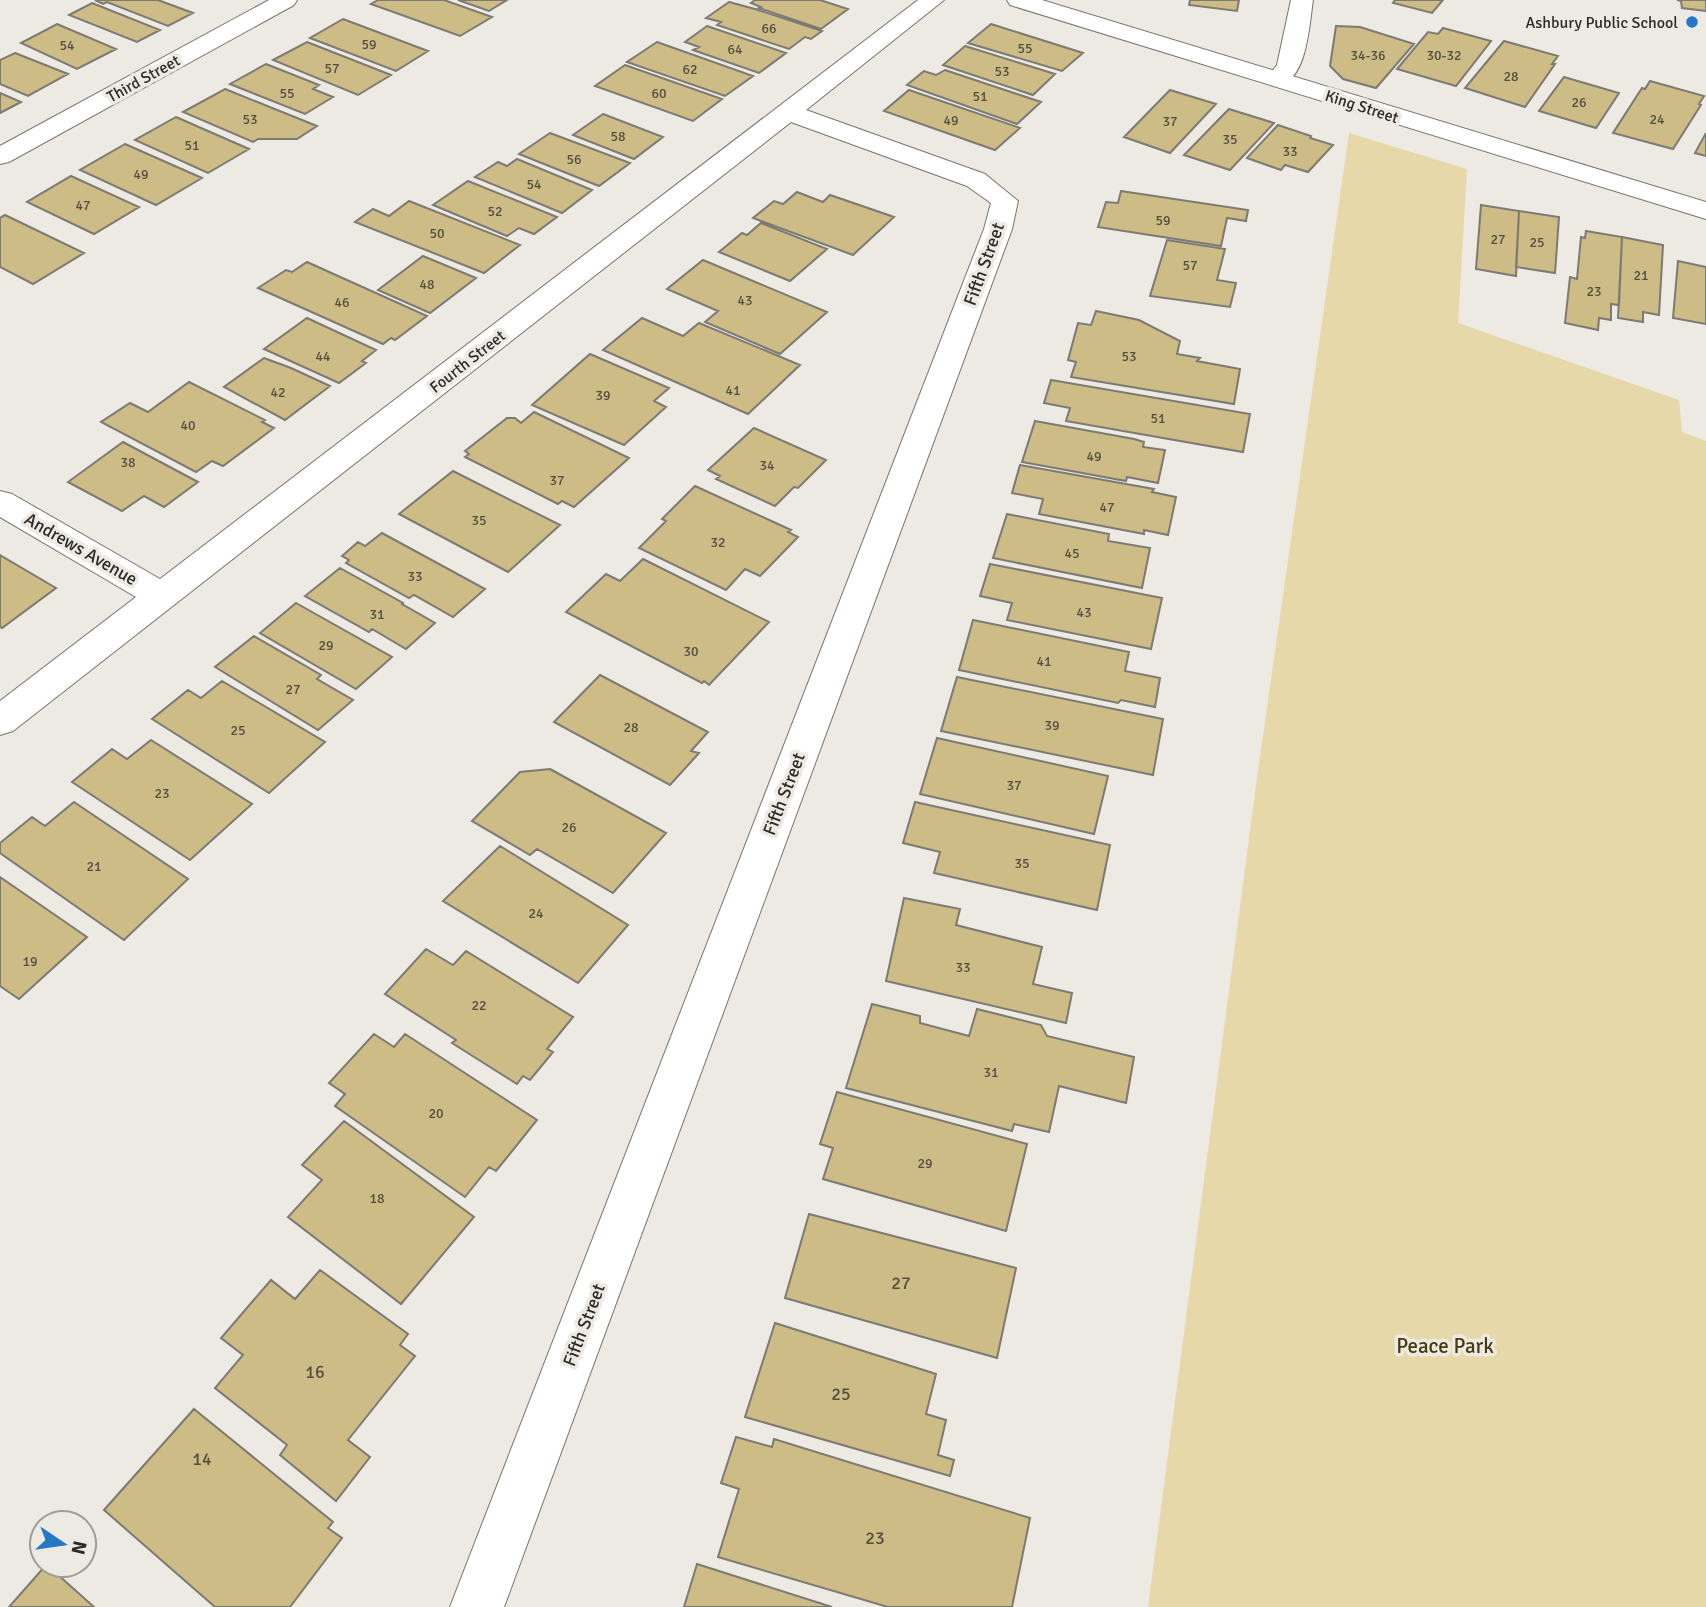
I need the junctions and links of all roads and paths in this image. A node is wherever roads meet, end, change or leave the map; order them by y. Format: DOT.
graph roads {
  1 [pos="286,0"];
  2 [pos="933,0"];
  3 [pos="1018,0"];
  4 [pos="1302,0"];
  5 [pos="1278,79"];
  6 [pos="787,113"];
  7 [pos="0,156"];
  8 [pos="1706,211"];
  9 [pos="0,502"];
  10 [pos="162,596"];
  11 [pos="0,722"];
  12 [pos="477,1607"];
  1 -- 7 [label="street, Third Street"];
  2 -- 6 [label="street, Fourth Street"];
  3 -- 5 [label="street, King Street"];
  4 -- 5 [label="street"];
  5 -- 8 [label="street, King Street"];
  6 -- 10 [label="street, Fourth Street"];
  6 -- 12 [label="street, Fifth Street"];
  9 -- 10 [label="street, Andrews Avenue"];
  10 -- 11 [label="street, Fourth Street"];
}
